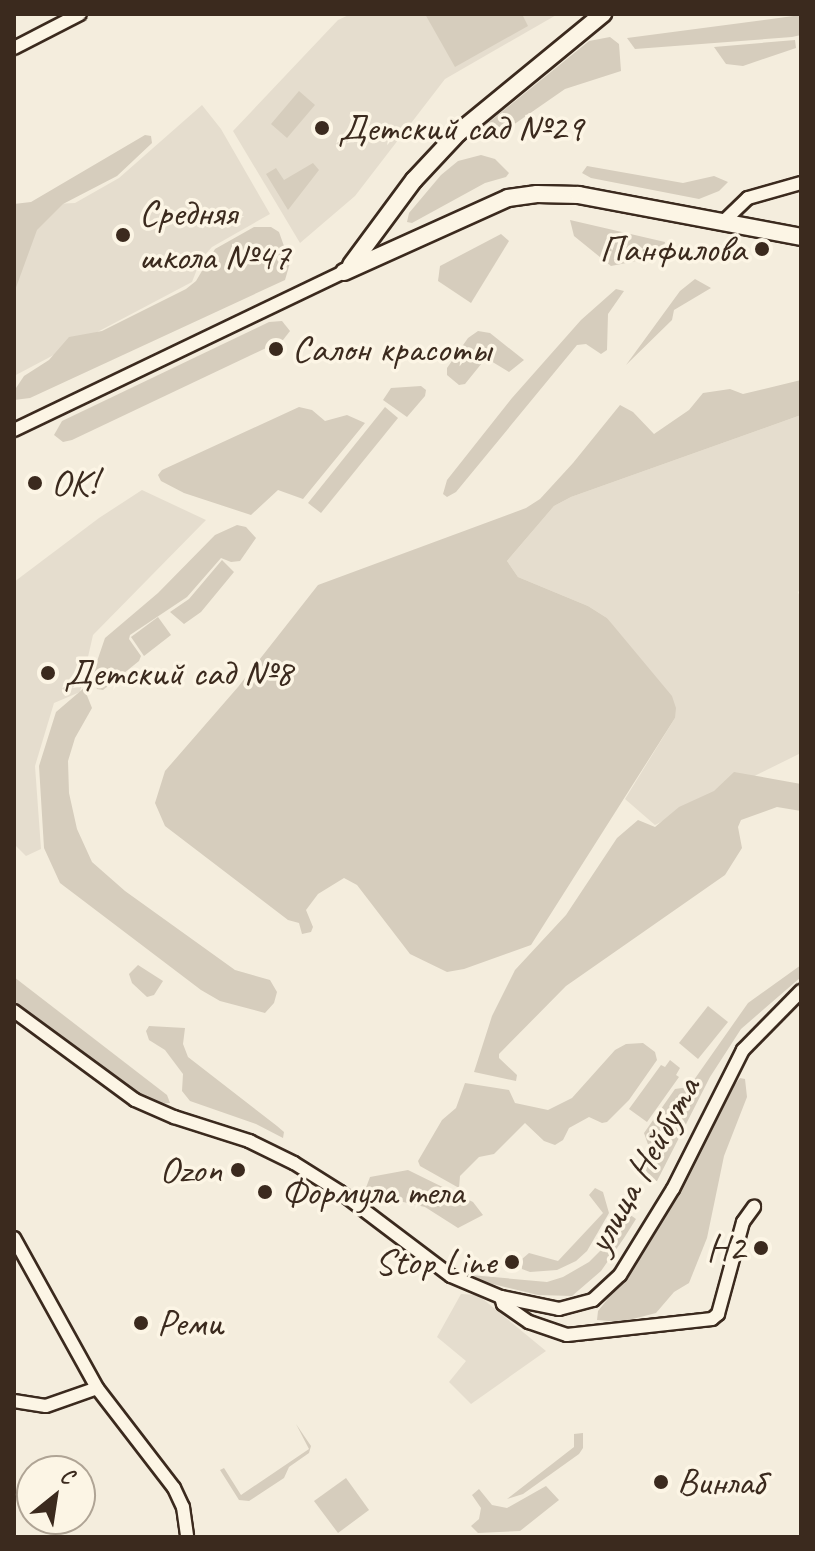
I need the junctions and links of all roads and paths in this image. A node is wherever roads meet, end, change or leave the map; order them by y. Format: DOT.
graph roads {
  1 [pos="80,14"];
  2 [pos="603,14"];
  3 [pos="14,48"];
  4 [pos="801,183"];
  5 [pos="722,223"];
  6 [pos="801,237"];
  7 [pos="344,272"];
  8 [pos="14,430"];
  9 [pos="801,991"];
  10 [pos="14,1011"];
  11 [pos="754,1207"];
  12 [pos="14,1238"];
  13 [pos="501,1297"];
  14 [pos="97,1388"];
  15 [pos="14,1401"];
  16 [pos="187,1537"];
  1 -- 3 [label="street"];
  2 -- 7 [label="main road"];
  4 -- 5 [label="street"];
  5 -- 6 [label="main road"];
  5 -- 7 [label="main road"];
  7 -- 8 [label="street"];
  9 -- 13 [label="street, улица Нейбута"];
  10 -- 13 [label="street, улица Нейбута"];
  11 -- 13 [label="street"];
  12 -- 14 [label="street"];
  14 -- 15 [label="street"];
  14 -- 16 [label="street"];
}
